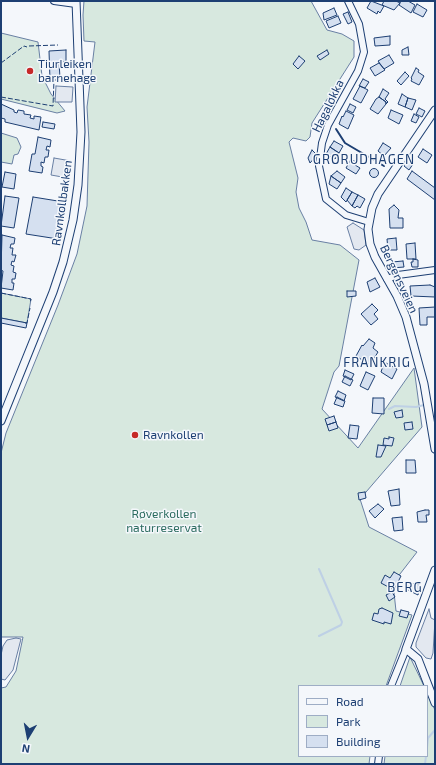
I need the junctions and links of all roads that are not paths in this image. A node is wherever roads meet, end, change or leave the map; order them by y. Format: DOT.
graph roads {
  1 [pos="54,1"];
  2 [pos="348,1"];
  3 [pos="76,2"];
  4 [pos="435,110"];
  5 [pos="368,222"];
  6 [pos="435,270"];
  7 [pos="387,279"];
  8 [pos="1,421"];
  9 [pos="435,449"];
  10 [pos="435,570"];
  11 [pos="406,649"];
  12 [pos="391,685"];
  13 [pos="435,702"];
  1 -- 3 [label="street"];
  2 -- 5 [label="street, Hagaløkka"];
  3 -- 8 [label="street, Ravnkollbakken"];
  4 -- 5 [label="street, Bergensveien"];
  5 -- 7 [label="street, Bergensveien"];
  6 -- 7 [label="street"];
  7 -- 9 [label="street, Bergensveien"];
  10 -- 11 [label="street"];
  11 -- 12 [label="street"];
  11 -- 13 [label="street"];
}
